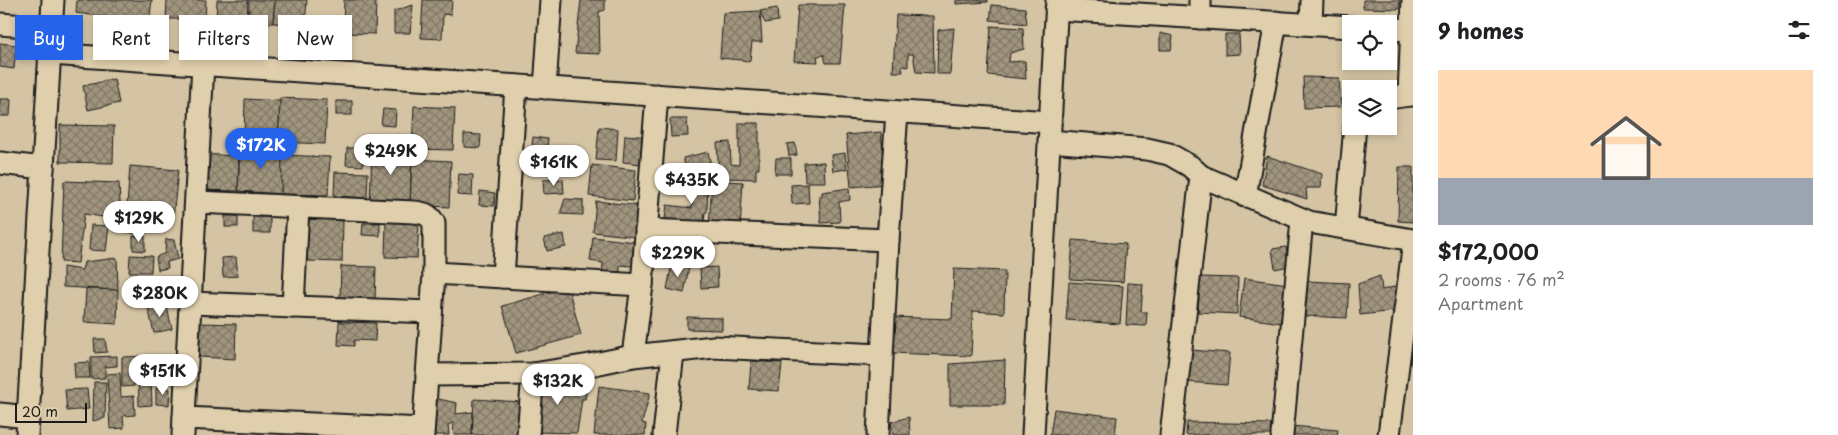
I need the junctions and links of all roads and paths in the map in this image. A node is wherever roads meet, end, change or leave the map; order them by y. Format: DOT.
graph roads {
  1 [pos="53,0"];
  2 [pos="551,0"];
  3 [pos="1312,0"];
  4 [pos="1413,0"];
  5 [pos="1057,5"];
  6 [pos="1200,9"];
  7 [pos="52,15"];
  8 [pos="1276,22"];
  9 [pos="0,24"];
  10 [pos="1311,24"];
  11 [pos="15,25"];
  12 [pos="1342,26"];
  13 [pos="1397,29"];
  14 [pos="1410,30"];
  15 [pos="83,56"];
  16 [pos="50,60"];
  17 [pos="203,64"];
  18 [pos="516,86"];
  19 [pos="545,88"];
  20 [pos="657,95"];
  21 [pos="1404,96"];
  22 [pos="897,112"];
  23 [pos="1050,132"];
  24 [pos="1354,135"];
  25 [pos="0,163"];
  26 [pos="43,168"];
  27 [pos="1201,176"];
  28 [pos="1245,196"];
  29 [pos="196,202"];
  30 [pos="298,207"];
  31 [pos="1302,220"];
  32 [pos="1346,228"];
  33 [pos="646,230"];
  34 [pos="888,240"];
  35 [pos="1413,240"];
  36 [pos="1413,249"];
  37 [pos="434,273"];
  38 [pos="502,277"];
  39 [pos="642,285"];
  40 [pos="190,303"];
  41 [pos="293,306"];
  42 [pos="431,312"];
  43 [pos="673,352"];
  44 [pos="881,355"];
  45 [pos="633,356"];
  46 [pos="533,374"];
  47 [pos="427,375"];
  48 [pos="0,414"];
  49 [pos="28,426"];
  50 [pos="184,426"];
  51 [pos="423,432"];
  52 [pos="528,435"];
  53 [pos="664,435"];
  54 [pos="878,435"];
  55 [pos="1033,435"];
  56 [pos="1171,435"];
  57 [pos="1282,435"];
  58 [pos="1389,435"];
  1 -- 7 [label="street"];
  2 -- 19 [label="street"];
  3 -- 10 [label="street"];
  4 -- 14 [label="street"];
  5 -- 6 [label="street"];
  5 -- 23 [label="street"];
  6 -- 8 [label="street"];
  8 -- 10 [label="street"];
  8 -- 28 [label="street"];
  9 -- 11 [label="street"];
  10 -- 12 [label="street"];
  13 -- 14 [label="street"];
  14 -- 21 [label="street"];
  15 -- 17 [label="street"];
  16 -- 26 [label="street"];
  17 -- 18 [label="street"];
  17 -- 29 [label="street"];
  18 -- 19 [label="street"];
  18 -- 38 [label="street"];
  19 -- 20 [label="street"];
  20 -- 22 [label="street"];
  20 -- 33 [label="street"];
  22 -- 23 [label="street"];
  22 -- 34 [label="street"];
  23 -- 27 [label="street"];
  23 -- 55 [label="street"];
  24 -- 32 [label="street"];
  25 -- 26 [label="street"];
  26 -- 49 [label="street"];
  27 -- 28 [label="street"];
  27 -- 56 [label="street"];
  28 -- 31 [label="street"];
  29 -- 30 [label="street"];
  29 -- 40 [label="street"];
  30 -- 37 [label="street"];
  30 -- 41 [label="street"];
  31 -- 32 [label="street"];
  31 -- 57 [label="street"];
  32 -- 35 [label="street"];
  33 -- 34 [label="street"];
  33 -- 39 [label="street"];
  34 -- 44 [label="street"];
  36 -- 58 [label="street"];
  37 -- 38 [label="street"];
  37 -- 42 [label="street"];
  38 -- 39 [label="street"];
  39 -- 45 [label="street"];
  40 -- 41 [label="street"];
  40 -- 50 [label="street"];
  41 -- 42 [label="street"];
  42 -- 47 [label="street"];
  43 -- 44 [label="street"];
  43 -- 45 [label="street"];
  43 -- 53 [label="street"];
  44 -- 54 [label="street"];
  45 -- 46 [label="street"];
  46 -- 47 [label="street"];
  46 -- 52 [label="street"];
  47 -- 51 [label="street"];
  48 -- 49 [label="street"];
  50 -- 51 [label="street"];
}
